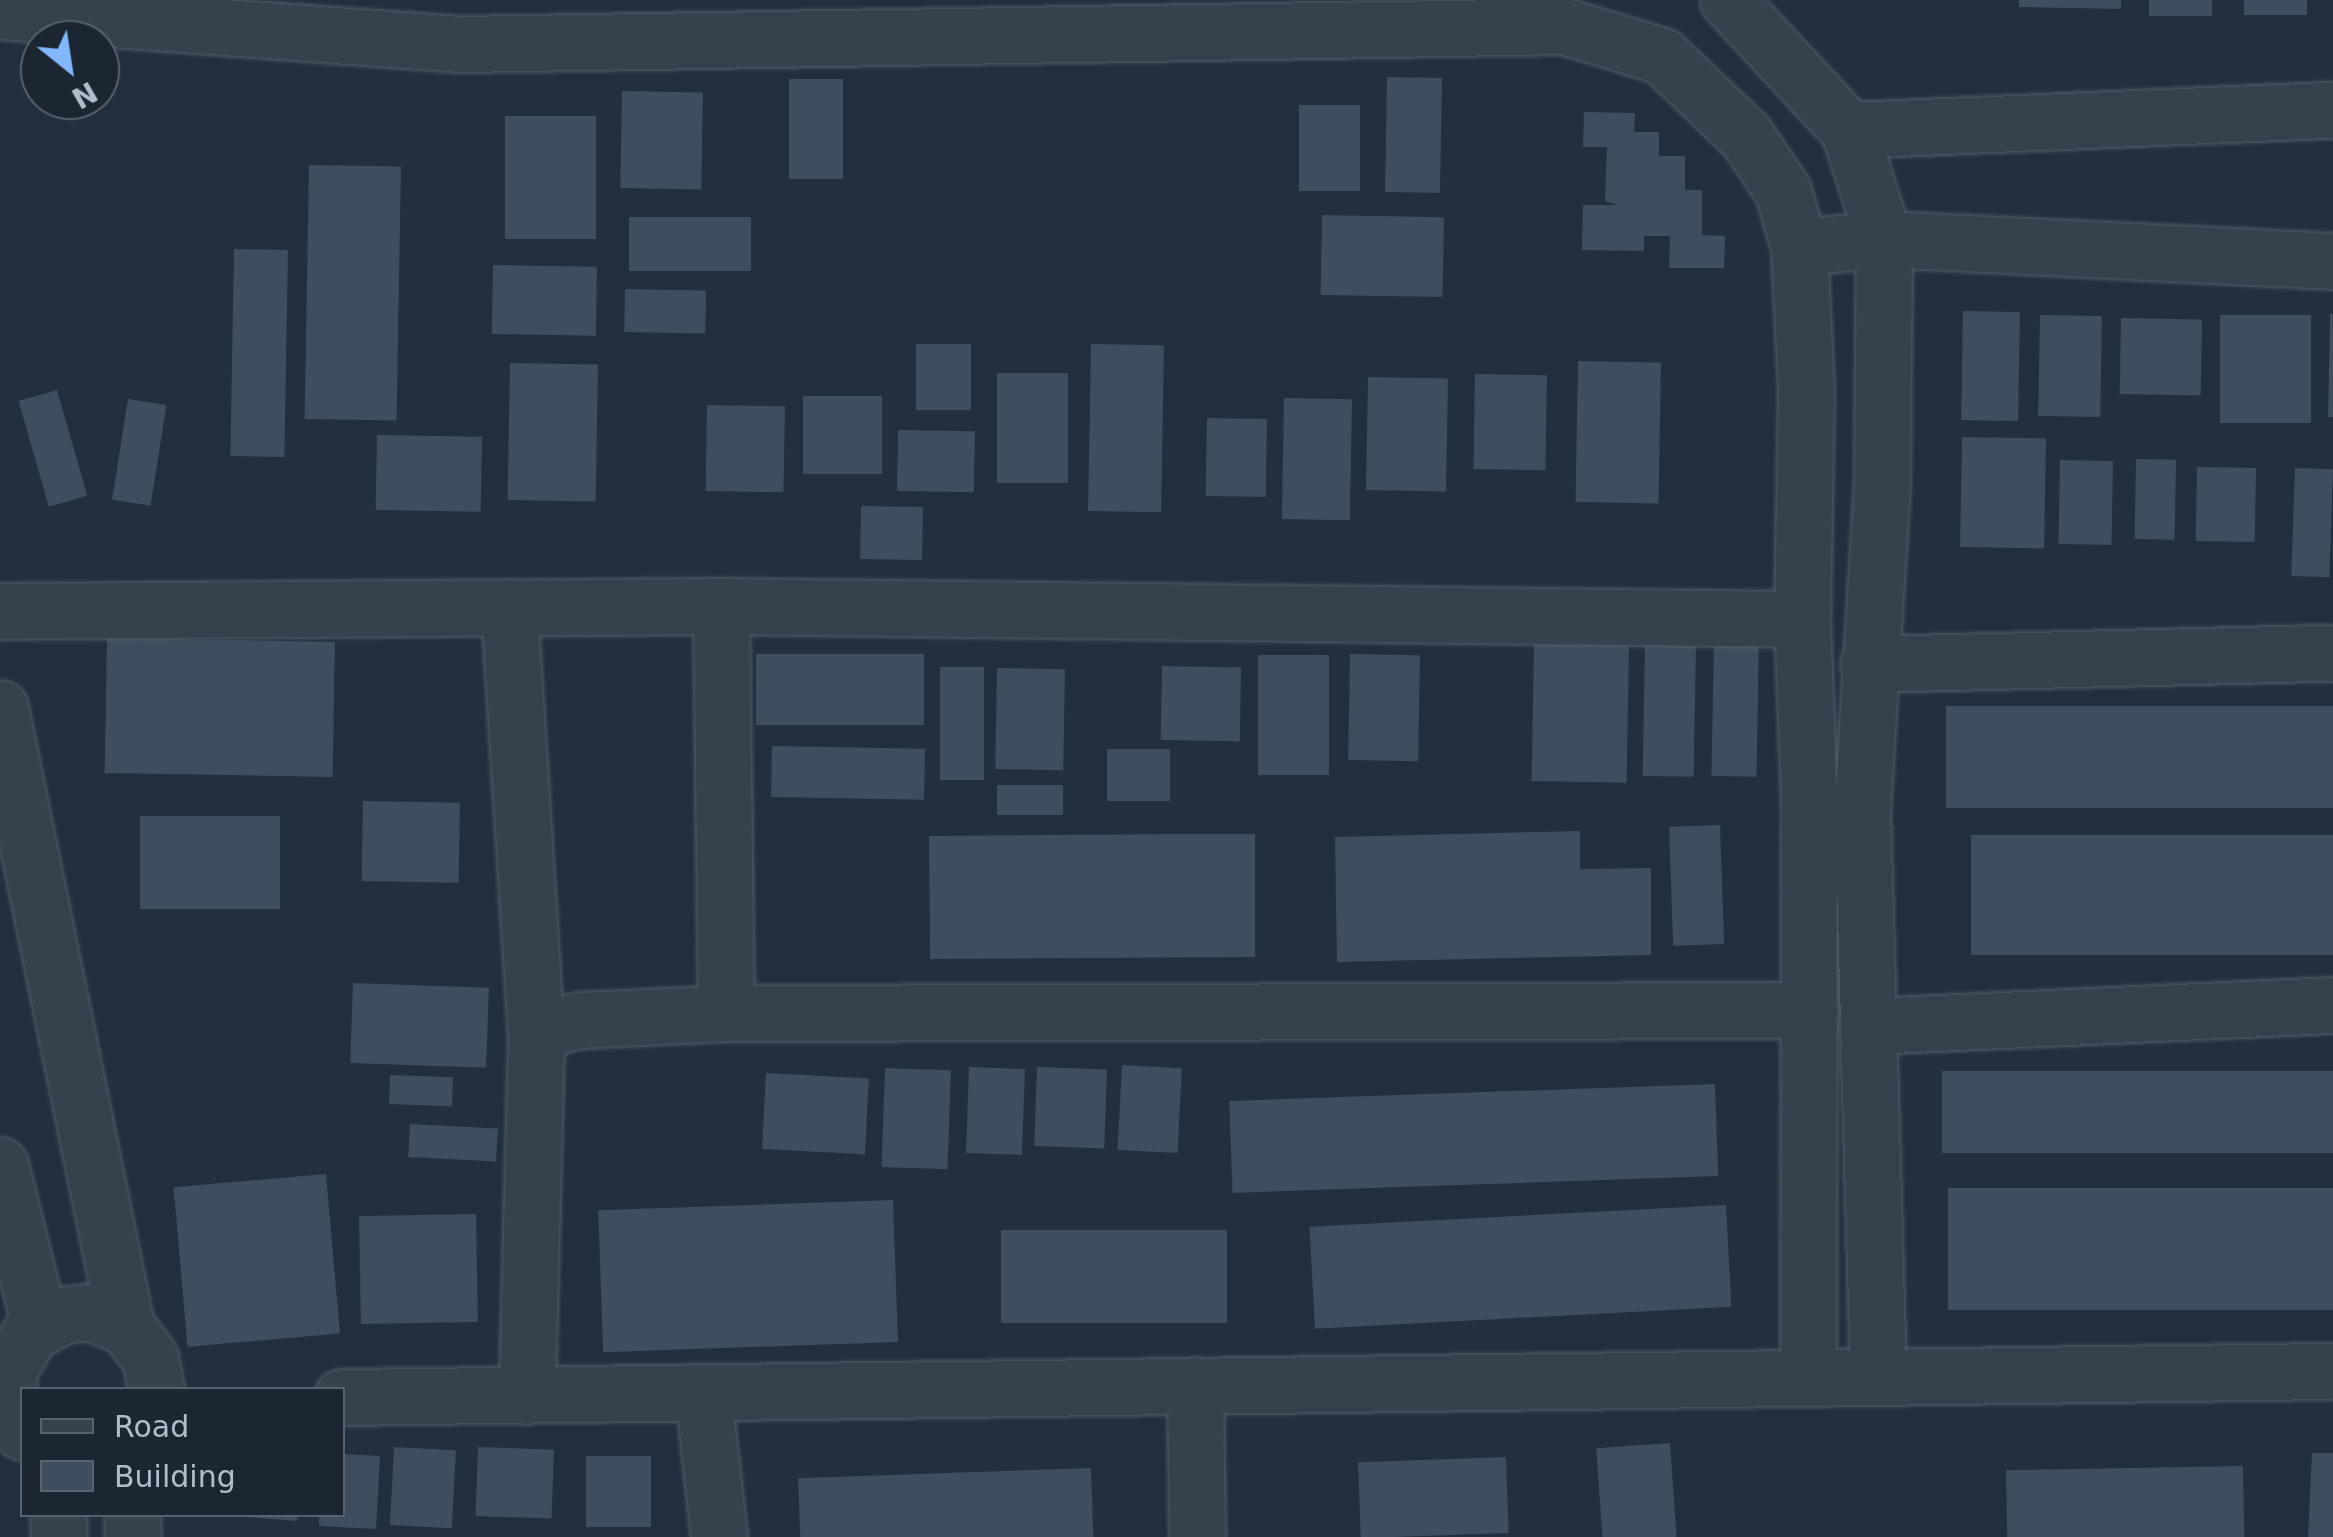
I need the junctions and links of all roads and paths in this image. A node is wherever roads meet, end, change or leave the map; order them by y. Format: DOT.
graph roads {
  1 [pos="1728,0"];
  2 [pos="0,11"];
  3 [pos="1566,13"];
  4 [pos="598,22"];
  5 [pos="2333,110"];
  6 [pos="1849,130"];
  7 [pos="1884,239"];
  8 [pos="1799,246"];
  9 [pos="2333,261"];
  10 [pos="721,606"];
  11 [pos="509,607"];
  12 [pos="0,611"];
  13 [pos="1802,619"];
  14 [pos="2333,653"];
  15 [pos="1868,664"];
  16 [pos="0,708"];
  17 [pos="8,788"];
  18 [pos="1808,805"];
  19 [pos="1862,808"];
  20 [pos="2333,1004"];
  21 [pos="1810,1010"];
  22 [pos="726,1013"];
  23 [pos="1870,1026"];
  24 [pos="536,1042"];
  25 [pos="0,1165"];
  26 [pos="40,1325"];
  27 [pos="126,1326"];
  28 [pos="2333,1371"];
  29 [pos="1878,1374"];
  30 [pos="1808,1375"];
  31 [pos="1194,1385"];
  32 [pos="155,1387"];
  33 [pos="703,1394"];
  34 [pos="527,1396"];
  35 [pos="345,1397"];
  36 [pos="12,1422"];
  37 [pos="719,1537"];
  38 [pos="1197,1537"];
  1 -- 6 [label="street"];
  2 -- 4 [label="street"];
  3 -- 4 [label="street"];
  3 -- 8 [label="street"];
  5 -- 6 [label="street"];
  6 -- 7 [label="street"];
  7 -- 8 [label="street"];
  7 -- 9 [label="street"];
  7 -- 15 [label="street"];
  8 -- 13 [label="street"];
  10 -- 11 [label="street"];
  10 -- 13 [label="street"];
  10 -- 22 [label="street"];
  11 -- 12 [label="street"];
  11 -- 24 [label="street"];
  13 -- 18 [label="street"];
  14 -- 15 [label="street"];
  15 -- 19 [label="street"];
  16 -- 17 [label="street"];
  17 -- 27 [label="street"];
  18 -- 19 [label="street"];
  18 -- 21 [label="street"];
  19 -- 23 [label="street"];
  20 -- 23 [label="street"];
  21 -- 22 [label="street"];
  21 -- 30 [label="street"];
  22 -- 24 [label="street"];
  23 -- 29 [label="street"];
  24 -- 34 [label="street"];
  25 -- 26 [label="street"];
  26 -- 27 [label="street"];
  26 -- 36 [label="street"];
  27 -- 32 [label="street"];
  28 -- 29 [label="street"];
  29 -- 30 [label="street"];
  30 -- 31 [label="street"];
  31 -- 33 [label="street"];
  31 -- 38 [label="street"];
  33 -- 34 [label="street"];
  33 -- 37 [label="street"];
  34 -- 35 [label="street"];
}
